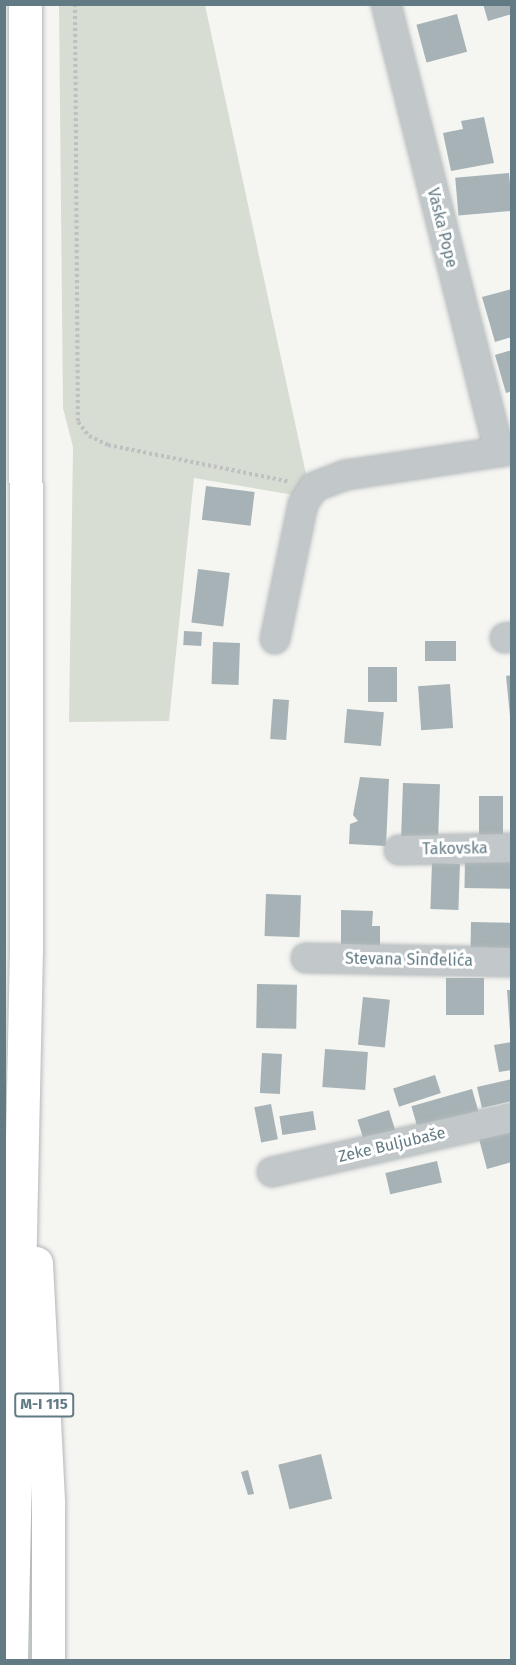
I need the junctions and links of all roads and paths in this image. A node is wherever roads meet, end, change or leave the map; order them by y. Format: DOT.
graph roads {
  1 [pos="25,4"];
  2 [pos="75,4"];
  3 [pos="386,4"];
  4 [pos="505,451"];
  5 [pos="314,487"];
  6 [pos="275,639"];
  7 [pos="512,848"];
  8 [pos="399,850"];
  9 [pos="306,958"];
  10 [pos="512,962"];
  11 [pos="512,1118"];
  12 [pos="24,1150"];
  13 [pos="272,1172"];
  14 [pos="12,1660"];
  15 [pos="48,1660"];
  1 -- 12 [label="main road, M-I 115"];
  2 -- 5 [label="path"];
  3 -- 4 [label="street, Vaska Pope"];
  4 -- 5 [label="street"];
  5 -- 6 [label="street"];
  7 -- 8 [label="street, Takovska"];
  9 -- 10 [label="street, Stevana Sinđelića"];
  11 -- 13 [label="street, Zeke Buljubaše"];
  12 -- 14 [label="main road, M-I 115"];
  12 -- 15 [label="main road, M-I 115"];
}
